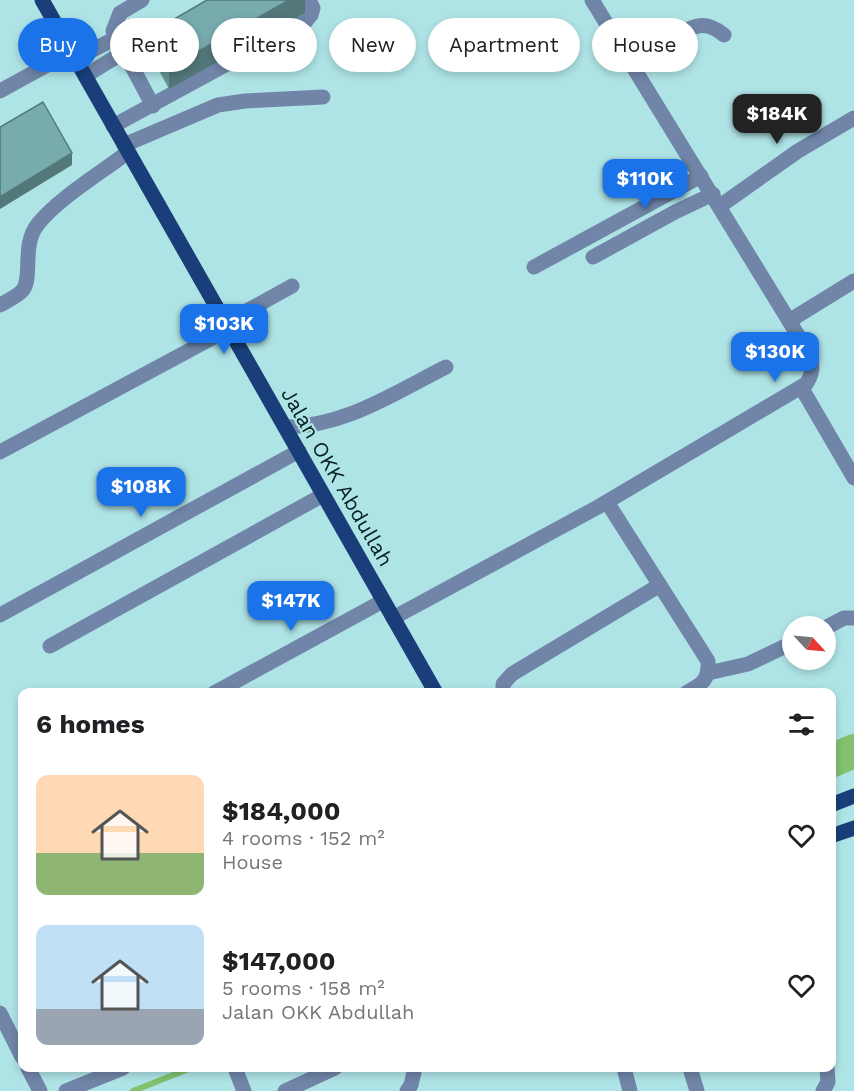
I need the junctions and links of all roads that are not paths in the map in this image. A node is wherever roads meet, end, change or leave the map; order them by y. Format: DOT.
graph roads {
  1 [pos="42,0"];
  2 [pos="142,0"];
  3 [pos="309,0"];
  4 [pos="592,0"];
  5 [pos="52,18"];
  6 [pos="118,18"];
  7 [pos="603,18"];
  8 [pos="698,26"];
  9 [pos="724,35"];
  10 [pos="110,54"];
  11 [pos="39,72"];
  12 [pos="83,72"];
  13 [pos="135,72"];
  14 [pos="635,72"];
  15 [pos="85,76"];
  16 [pos="0,91"];
  17 [pos="323,97"];
  18 [pos="153,106"];
  19 [pos="854,118"];
  20 [pos="114,126"];
  21 [pos="126,148"];
  22 [pos="701,176"];
  23 [pos="716,200"];
  24 [pos="593,257"];
  25 [pos="534,267"];
  26 [pos="854,281"];
  27 [pos="292,286"];
  28 [pos="0,305"];
  29 [pos="789,321"];
  30 [pos="227,326"];
  31 [pos="446,367"];
  32 [pos="801,387"];
  33 [pos="285,428"];
  34 [pos="298,451"];
  35 [pos="0,452"];
  36 [pos="854,478"];
  37 [pos="323,495"];
  38 [pos="607,502"];
  39 [pos="660,585"];
  40 [pos="383,601"];
  41 [pos="0,615"];
  42 [pos="393,618"];
  43 [pos="854,618"];
  44 [pos="836,622"];
  45 [pos="50,646"];
  46 [pos="782,648"];
  47 [pos="708,673"];
  48 [pos="223,688"];
  49 [pos="433,688"];
  50 [pos="503,688"];
  51 [pos="694,688"];
  52 [pos="854,796"];
  53 [pos="836,802"];
  54 [pos="854,828"];
  55 [pos="836,834"];
  56 [pos="0,1013"];
  57 [pos="18,1049"];
  58 [pos="30,1072"];
  59 [pos="113,1072"];
  60 [pos="237,1072"];
  61 [pos="326,1072"];
  62 [pos="414,1072"];
  63 [pos="625,1072"];
  64 [pos="691,1072"];
  65 [pos="827,1072"];
  66 [pos="40,1091"];
  67 [pos="66,1091"];
  68 [pos="244,1091"];
  69 [pos="285,1091"];
  70 [pos="407,1091"];
  71 [pos="630,1091"];
  72 [pos="697,1091"];
  73 [pos="822,1091"];
  1 -- 5 [label="main road, Jalan OKK Abdullah"];
  2 -- 6 [label="street"];
  3 -- 18 [label="street"];
  4 -- 7 [label="street"];
  8 -- 9 [label="street"];
  10 -- 15 [label="street"];
  11 -- 16 [label="street"];
  12 -- 15 [label="main road, Jalan OKK Abdullah"];
  13 -- 18 [label="street"];
  14 -- 22 [label="street"];
  15 -- 20 [label="main road, Jalan OKK Abdullah"];
  17 -- 21 [label="street"];
  18 -- 20 [label="street"];
  19 -- 23 [label="street"];
  20 -- 21 [label="main road, Jalan OKK Abdullah"];
  21 -- 28 [label="street"];
  21 -- 30 [label="main road, Jalan OKK Abdullah"];
  22 -- 23 [label="street"];
  22 -- 25 [label="street"];
  23 -- 24 [label="street"];
  23 -- 29 [label="street"];
  26 -- 29 [label="street"];
  27 -- 30 [label="street"];
  29 -- 32 [label="street"];
  30 -- 33 [label="main road, Jalan OKK Abdullah"];
  30 -- 35 [label="street"];
  31 -- 33 [label="street"];
  32 -- 36 [label="street"];
  32 -- 38 [label="street"];
  33 -- 34 [label="main road, Jalan OKK Abdullah"];
  34 -- 37 [label="main road, Jalan OKK Abdullah"];
  34 -- 41 [label="street"];
  37 -- 40 [label="main road, Jalan OKK Abdullah"];
  37 -- 45 [label="street"];
  38 -- 39 [label="street"];
  38 -- 42 [label="street"];
  39 -- 47 [label="street"];
  39 -- 50 [label="street"];
  40 -- 42 [label="main road, Jalan OKK Abdullah"];
  40 -- 48 [label="street"];
  42 -- 49 [label="main road, Jalan OKK Abdullah"];
  43 -- 44 [label="street"];
  46 -- 47 [label="street"];
  47 -- 51 [label="street"];
  52 -- 53 [label="main road"];
  54 -- 55 [label="main road"];
  56 -- 57 [label="street"];
  58 -- 66 [label="street"];
  59 -- 67 [label="street"];
  60 -- 68 [label="street"];
  61 -- 69 [label="street"];
  62 -- 70 [label="street"];
  63 -- 71 [label="street"];
  64 -- 72 [label="street"];
  65 -- 73 [label="street"];
}
